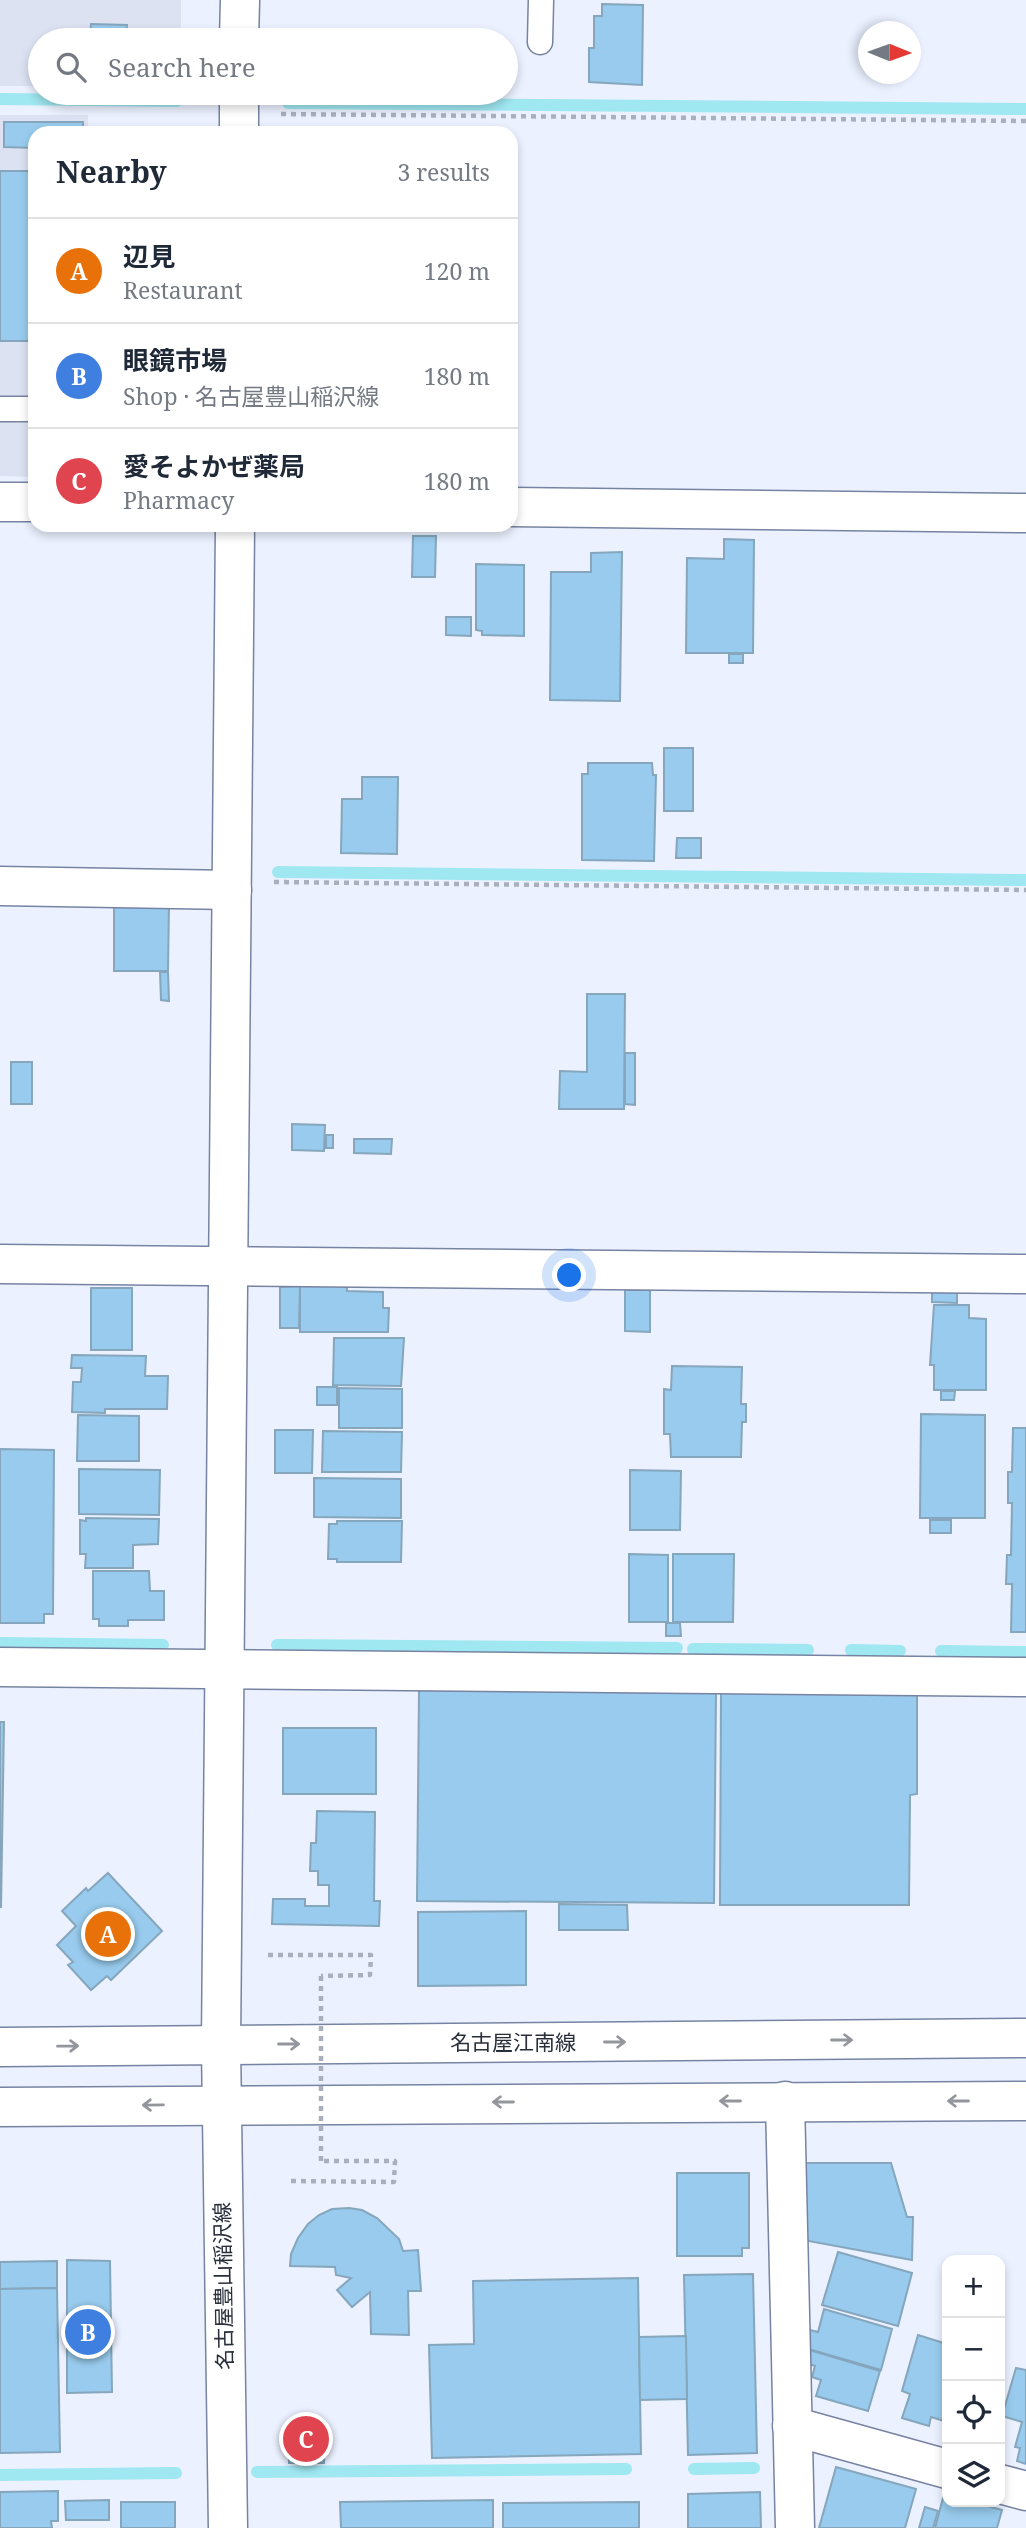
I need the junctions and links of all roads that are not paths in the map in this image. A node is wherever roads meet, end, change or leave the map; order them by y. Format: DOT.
graph roads {
  1 [pos="240,0"];
  2 [pos="541,0"];
  3 [pos="239,28"];
  4 [pos="540,42"];
  5 [pos="0,409"];
  6 [pos="28,409"];
  7 [pos="0,502"];
  8 [pos="28,502"];
  9 [pos="518,507"];
  10 [pos="1026,513"];
  11 [pos="235,532"];
  12 [pos="232,885"];
  13 [pos="0,886"];
  14 [pos="0,1264"];
  15 [pos="228,1265"];
  16 [pos="1026,1274"];
  17 [pos="0,1667"];
  18 [pos="225,1669"];
  19 [pos="1026,1677"];
  20 [pos="1026,2038"];
  21 [pos="221,2045"];
  22 [pos="0,2047"];
  23 [pos="785,2101"];
  24 [pos="1026,2101"];
  25 [pos="221,2104"];
  26 [pos="0,2107"];
  27 [pos="792,2426"];
  28 [pos="942,2468"];
  29 [pos="1005,2485"];
  30 [pos="1026,2491"];
  31 [pos="228,2528"];
  32 [pos="795,2528"];
  1 -- 3 [label="street"];
  2 -- 4 [label="lane"];
  5 -- 6 [label="lane"];
  7 -- 8 [label="street"];
  9 -- 10 [label="street"];
  11 -- 12 [label="street, 名古屋豊山稲沢線"];
  12 -- 13 [label="street"];
  12 -- 15 [label="street, 名古屋豊山稲沢線"];
  14 -- 15 [label="street"];
  15 -- 16 [label="street"];
  15 -- 18 [label="street, 名古屋豊山稲沢線"];
  17 -- 18 [label="street"];
  18 -- 19 [label="street"];
  18 -- 21 [label="street, 名古屋豊山稲沢線"];
  21 -- 20 [label="street, 名古屋江南線, one-way"];
  22 -- 21 [label="street, 名古屋江南線, one-way"];
  21 -- 25 [label="street, 名古屋豊山稲沢線"];
  24 -- 23 [label="street, one-way"];
  23 -- 25 [label="street, one-way"];
  23 -- 27 [label="street"];
  25 -- 26 [label="street, one-way"];
  25 -- 31 [label="street, 名古屋豊山稲沢線"];
  27 -- 28 [label="street"];
  27 -- 32 [label="street"];
  29 -- 30 [label="street"];
}
